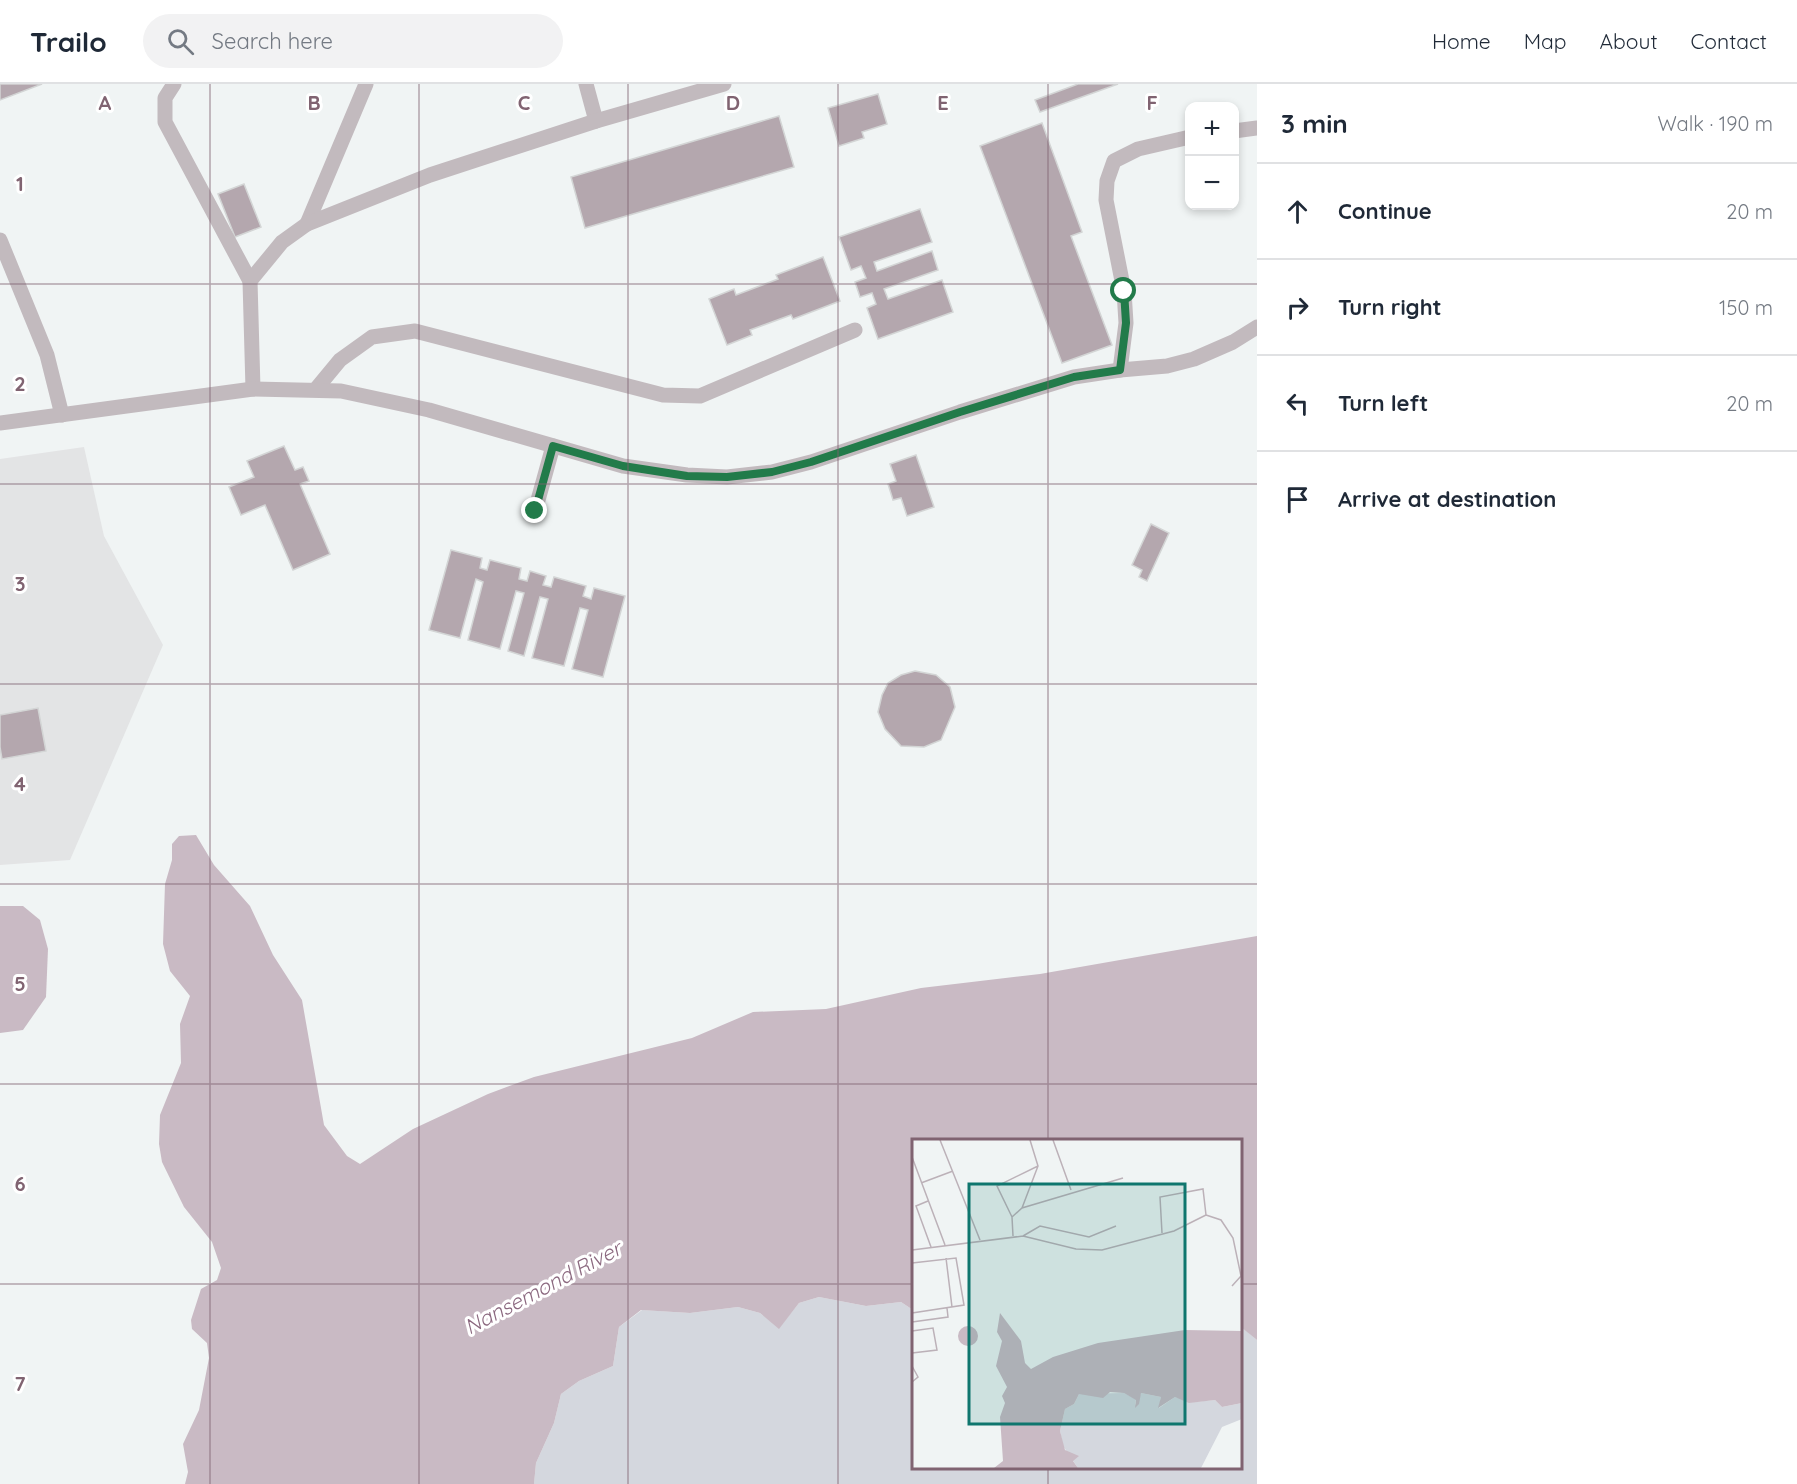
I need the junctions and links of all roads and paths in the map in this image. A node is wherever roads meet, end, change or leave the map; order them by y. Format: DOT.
graph roads {
  1 [pos="174,84"];
  2 [pos="366,84"];
  3 [pos="586,84"];
  4 [pos="723,84"];
  5 [pos="596,121"];
  6 [pos="1257,128"];
  7 [pos="1239,130"];
  8 [pos="1185,138"];
  9 [pos="307,224"];
  10 [pos="0,240"];
  11 [pos="250,281"];
  12 [pos="1257,327"];
  13 [pos="855,330"];
  14 [pos="1120,370"];
  15 [pos="253,389"];
  16 [pos="316,389"];
  17 [pos="62,415"];
  18 [pos="0,423"];
  19 [pos="553,446"];
  20 [pos="535,511"];
  1 -- 11 [label="lane"];
  2 -- 9 [label="lane"];
  3 -- 5 [label="lane"];
  4 -- 5 [label="lane"];
  5 -- 9 [label="lane"];
  6 -- 7 [label="lane"];
  8 -- 14 [label="lane"];
  9 -- 11 [label="lane"];
  10 -- 17 [label="lane"];
  11 -- 15 [label="lane"];
  12 -- 14 [label="lane"];
  13 -- 16 [label="lane"];
  14 -- 19 [label="lane"];
  15 -- 16 [label="lane"];
  15 -- 17 [label="lane"];
  16 -- 19 [label="lane"];
  17 -- 18 [label="lane"];
  19 -- 20 [label="lane"];
}
